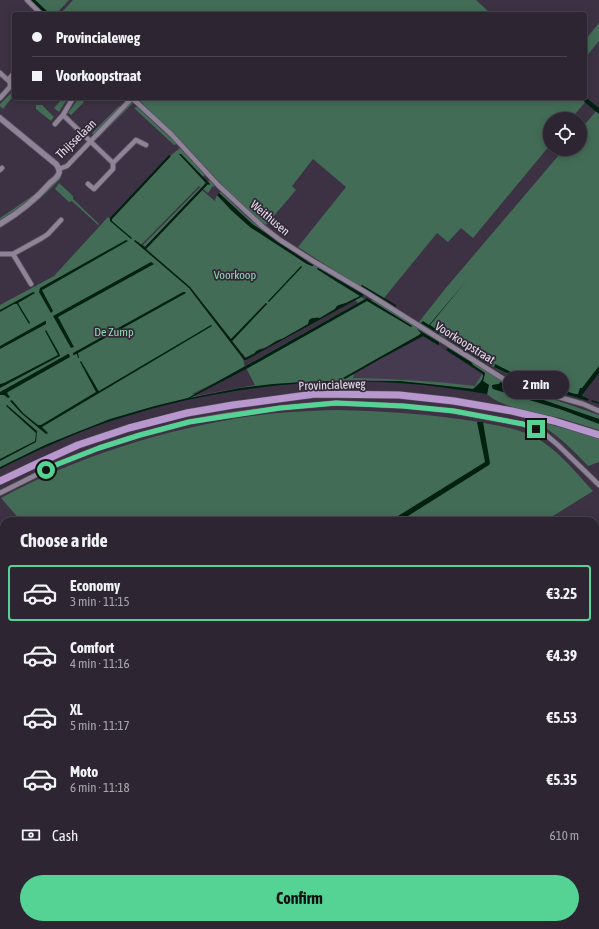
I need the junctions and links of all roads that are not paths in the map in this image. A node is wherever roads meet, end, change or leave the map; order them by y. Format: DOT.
graph roads {
  1 [pos="27,0"];
  2 [pos="39,12"];
  3 [pos="0,72"];
  4 [pos="12,75"];
  5 [pos="8,80"];
  6 [pos="0,98"];
  7 [pos="72,100"];
  8 [pos="130,100"];
  9 [pos="134,100"];
  10 [pos="63,115"];
  11 [pos="0,118"];
  12 [pos="55,124"];
  13 [pos="91,141"];
  14 [pos="146,145"];
  15 [pos="113,163"];
  16 [pos="59,169"];
  17 [pos="88,184"];
  18 [pos="61,220"];
  19 [pos="0,224"];
  20 [pos="0,254"];
  21 [pos="13,254"];
  22 [pos="31,284"];
  23 [pos="372,296"];
  24 [pos="599,411"];
  25 [pos="599,435"];
  26 [pos="0,481"];
  27 [pos="599,485"];
  28 [pos="0,493"];
  1 -- 2 [label="street"];
  3 -- 5 [label="street"];
  4 -- 5 [label="street"];
  5 -- 6 [label="street"];
  7 -- 10 [label="street"];
  8 -- 13 [label="street, Thijsselaan"];
  9 -- 23 [label="street, Weithusen"];
  10 -- 12 [label="street"];
  10 -- 13 [label="street"];
  11 -- 16 [label="street"];
  13 -- 15 [label="street"];
  13 -- 16 [label="street, Thijsselaan"];
  14 -- 15 [label="street"];
  15 -- 17 [label="street"];
  16 -- 19 [label="street, Thijsselaan"];
  18 -- 21 [label="street"];
  20 -- 21 [label="street"];
  21 -- 22 [label="street"];
  23 -- 24 [label="street, Voorkoopstraat"];
  25 -- 26 [label="highway, Provincialeweg"];
  27 -- 28 [label="street"];
}
